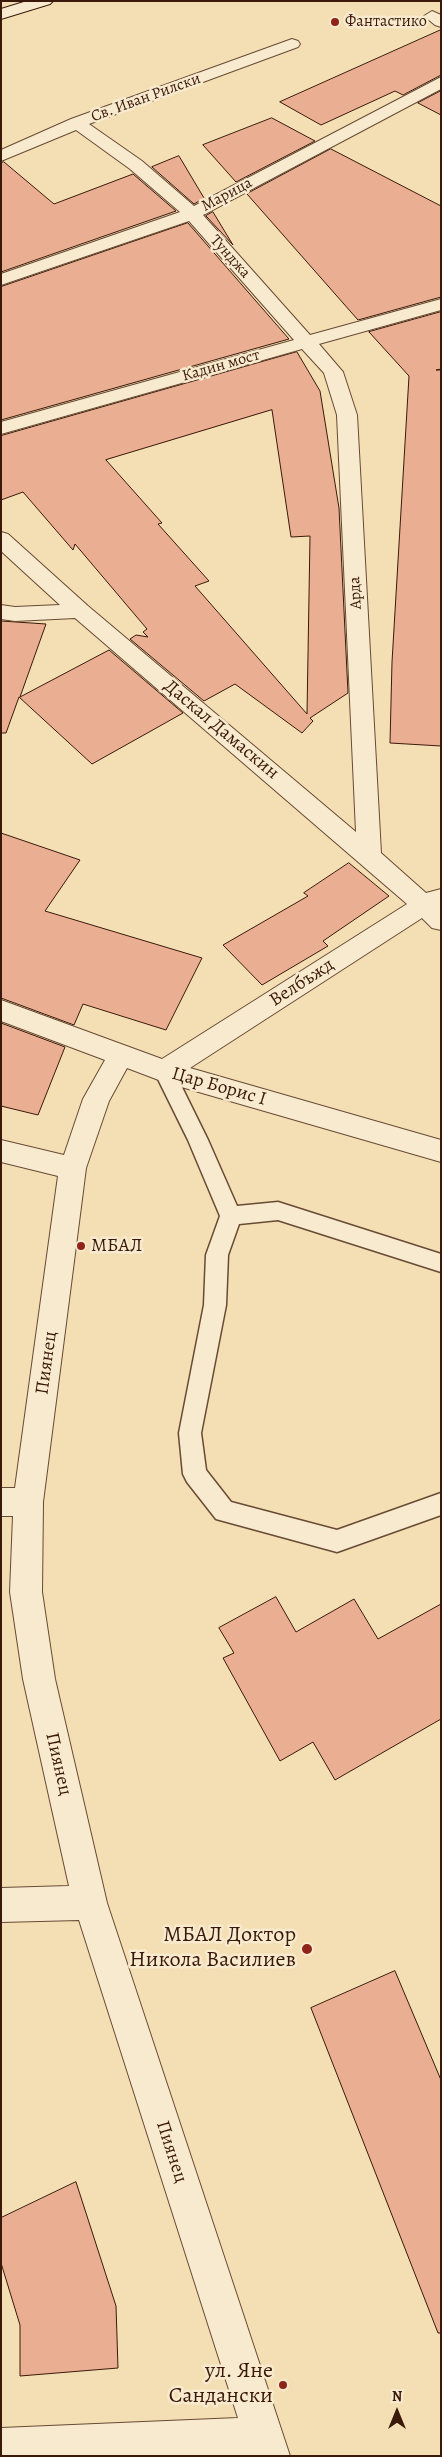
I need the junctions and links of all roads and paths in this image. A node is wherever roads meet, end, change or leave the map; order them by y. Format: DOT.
graph roads {
  1 [pos="45,1"];
  2 [pos="1,14"];
  3 [pos="292,44"];
  4 [pos="441,82"];
  5 [pos="77,123"];
  6 [pos="1,156"];
  7 [pos="192,214"];
  8 [pos="1,280"];
  9 [pos="441,304"];
  10 [pos="307,341"];
  11 [pos="1,428"];
  12 [pos="1,539"];
  13 [pos="80,611"];
  14 [pos="1,612"];
  15 [pos="369,856"];
  16 [pos="435,908"];
  17 [pos="1,1010"];
  18 [pos="120,1056"];
  19 [pos="164,1071"];
  20 [pos="1,1151"];
  21 [pos="441,1151"];
  22 [pos="73,1168"];
  23 [pos="231,1216"];
  24 [pos="441,1263"];
  25 [pos="15,1502"];
  26 [pos="441,1504"];
  27 [pos="90,1903"];
  28 [pos="1,1905"];
  29 [pos="267,2447"];
  30 [pos="1,2448"];
  1 -- 2 [label="street"];
  3 -- 5 [label="street, Св. Иван Рилски"];
  4 -- 7 [label="street, Марица"];
  5 -- 6 [label="street, Св. Иван Рилски"];
  5 -- 7 [label="street, Тунджа"];
  7 -- 8 [label="street, Марица"];
  7 -- 10 [label="street, Тунджа"];
  9 -- 10 [label="street, Кадин мост"];
  10 -- 11 [label="street, Кадин мост"];
  10 -- 15 [label="street, Арда"];
  12 -- 13 [label="street, Даскал Дамаскин"];
  13 -- 14 [label="street"];
  13 -- 15 [label="street, Даскал Дамаскин"];
  15 -- 16 [label="street, Даскал Дамаскин"];
  16 -- 19 [label="street, Велбъжд"];
  17 -- 18 [label="street, Цар Борис I"];
  18 -- 19 [label="street, Цар Борис I"];
  18 -- 22 [label="street, Пиянец"];
  19 -- 21 [label="street, Цар Борис I"];
  19 -- 23 [label="lane"];
  20 -- 22 [label="street"];
  22 -- 25 [label="street, Пиянец"];
  23 -- 24 [label="lane"];
  23 -- 26 [label="lane"];
  25 -- 27 [label="street, Пиянец"];
  27 -- 28 [label="street"];
  27 -- 29 [label="street, Пиянец"];
  29 -- 30 [label="street"];
}
